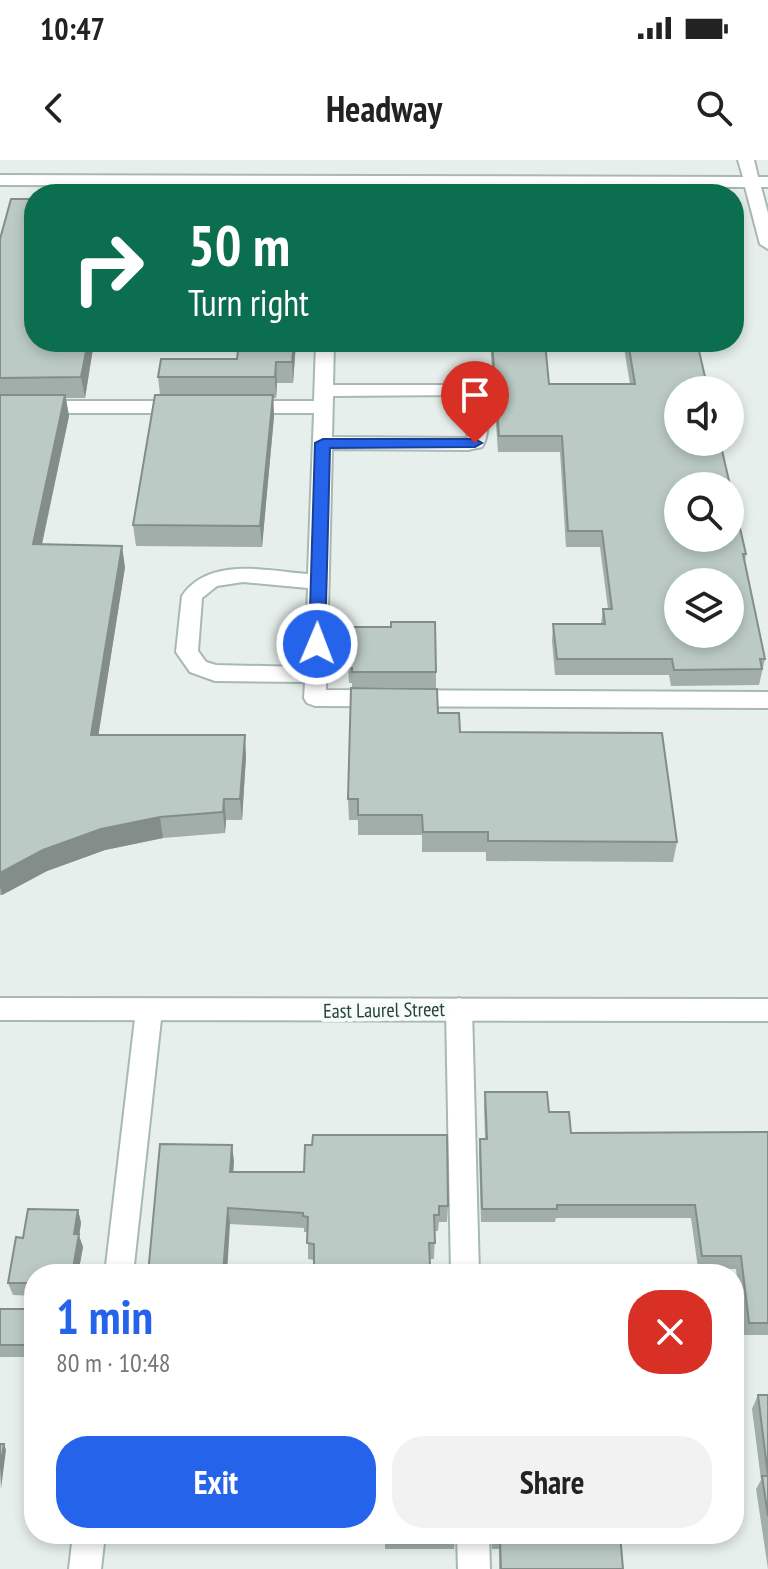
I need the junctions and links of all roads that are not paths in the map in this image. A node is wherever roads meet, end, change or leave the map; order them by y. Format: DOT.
graph roads {
  1 [pos="746,160"];
  2 [pos="0,180"];
  3 [pos="760,182"];
  4 [pos="165,184"];
  5 [pos="617,184"];
  6 [pos="768,244"];
  7 [pos="325,352"];
  8 [pos="324,399"];
  9 [pos="0,407"];
  10 [pos="323,443"];
  11 [pos="319,582"];
  12 [pos="316,675"];
  13 [pos="768,700"];
  14 [pos="0,1009"];
  15 [pos="459,1009"];
  16 [pos="149,1010"];
  17 [pos="768,1010"];
  18 [pos="120,1264"];
  19 [pos="465,1264"];
  20 [pos="88,1544"];
  21 [pos="473,1544"];
  22 [pos="85,1569"];
  23 [pos="474,1569"];
  1 -- 3 [label="street"];
  2 -- 4 [label="street"];
  3 -- 5 [label="street"];
  3 -- 6 [label="street"];
  7 -- 8 [label="street"];
  8 -- 9 [label="street"];
  8 -- 10 [label="street"];
  8 -- 10 [label="street"];
  10 -- 11 [label="street"];
  11 -- 12 [label="street"];
  11 -- 12 [label="street"];
  12 -- 13 [label="street"];
  14 -- 16 [label="street, East Laurel Street"];
  15 -- 16 [label="street, East Laurel Street"];
  15 -- 17 [label="street, East Laurel Street"];
  15 -- 19 [label="street"];
  16 -- 18 [label="street"];
  20 -- 22 [label="street"];
  21 -- 23 [label="street"];
}
